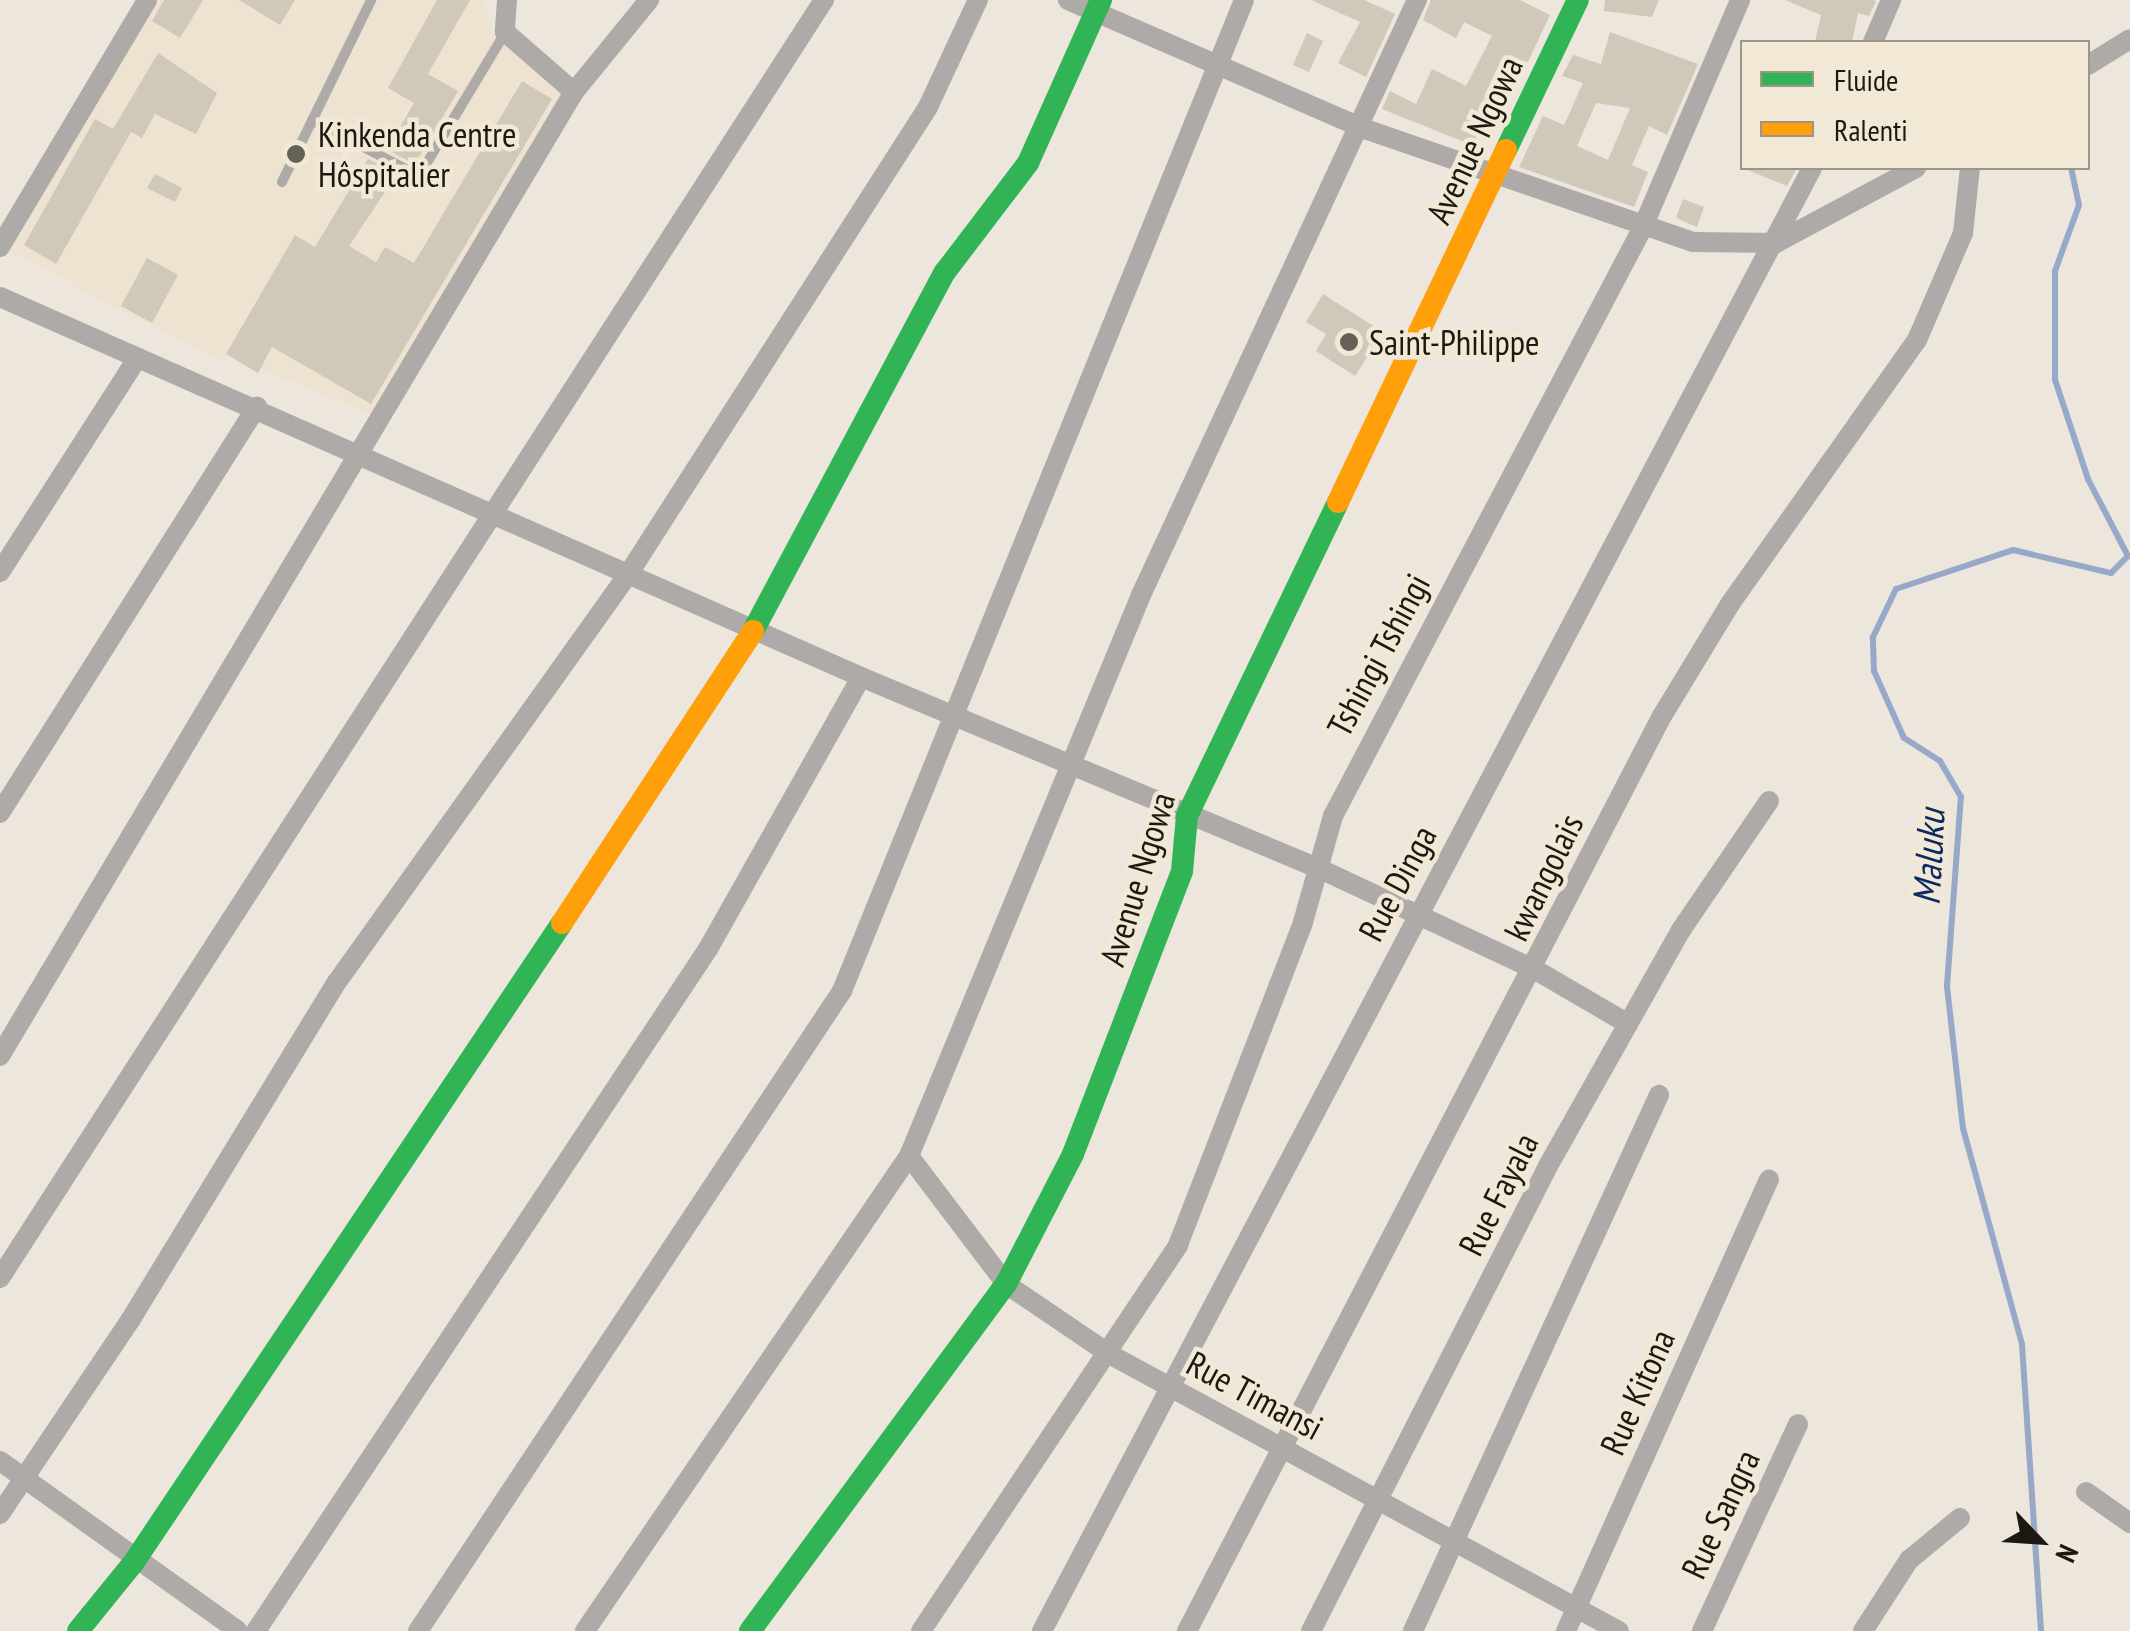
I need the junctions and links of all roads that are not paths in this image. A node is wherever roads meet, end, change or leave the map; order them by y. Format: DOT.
graph roads {
  1 [pos="148,0"];
  2 [pos="371,0"];
  3 [pos="507,0"];
  4 [pos="649,0"];
  5 [pos="824,0"];
  6 [pos="978,0"];
  7 [pos="1068,0"];
  8 [pos="1244,0"];
  9 [pos="1416,0"];
  10 [pos="1578,0"];
  11 [pos="1740,0"];
  12 [pos="1891,0"];
  13 [pos="1098,6"];
  14 [pos="505,32"];
  15 [pos="2130,38"];
  16 [pos="1873,40"];
  17 [pos="2090,65"];
  18 [pos="1218,66"];
  19 [pos="574,92"];
  20 [pos="312,120"];
  21 [pos="1362,128"];
  22 [pos="1811,170"];
  23 [pos="1912,170"];
  24 [pos="1970,170"];
  25 [pos="1499,175"];
  26 [pos="282,182"];
  27 [pos="1642,230"];
  28 [pos="1776,243"];
  29 [pos="0,247"];
  30 [pos="0,296"];
  31 [pos="138,358"];
  32 [pos="257,406"];
  33 [pos="362,457"];
  34 [pos="490,516"];
  35 [pos="0,572"];
  36 [pos="629,574"];
  37 [pos="753,631"];
  38 [pos="861,678"];
  39 [pos="957,716"];
  40 [pos="1074,766"];
  41 [pos="1768,801"];
  42 [pos="0,813"];
  43 [pos="1187,816"];
  44 [pos="1318,868"];
  45 [pos="1417,915"];
  46 [pos="1534,969"];
  47 [pos="1628,1024"];
  48 [pos="0,1056"];
  49 [pos="1658,1095"];
  50 [pos="910,1156"];
  51 [pos="1769,1180"];
  52 [pos="0,1278"];
  53 [pos="1006,1284"];
  54 [pos="1111,1356"];
  55 [pos="1172,1387"];
  56 [pos="1798,1424"];
  57 [pos="1282,1445"];
  58 [pos="0,1461"];
  59 [pos="22,1482"];
  60 [pos="2086,1492"];
  61 [pos="1381,1502"];
  62 [pos="0,1514"];
  63 [pos="1960,1518"];
  64 [pos="2130,1523"];
  65 [pos="1450,1540"];
  66 [pos="134,1562"];
  67 [pos="1576,1607"];
  68 [pos="78,1631"];
  69 [pos="238,1631"];
  70 [pos="256,1631"];
  71 [pos="418,1631"];
  72 [pos="584,1631"];
  73 [pos="750,1631"];
  74 [pos="922,1631"];
  75 [pos="1042,1631"];
  76 [pos="1187,1631"];
  77 [pos="1311,1631"];
  78 [pos="1413,1631"];
  79 [pos="1566,1631"];
  80 [pos="1619,1631"];
  81 [pos="1702,1631"];
  82 [pos="1863,1631"];
  1 -- 29 [label="street"];
  2 -- 20 [label="lane"];
  3 -- 14 [label="street"];
  4 -- 19 [label="street"];
  5 -- 34 [label="street"];
  6 -- 36 [label="street"];
  7 -- 13 [label="street"];
  8 -- 18 [label="street"];
  9 -- 21 [label="street"];
  10 -- 25 [label="street, Avenue Ngowa"];
  11 -- 27 [label="street, Tshingi Tshingi"];
  12 -- 16 [label="street"];
  13 -- 18 [label="street"];
  13 -- 37 [label="street"];
  14 -- 19 [label="street"];
  14 -- 20 [label="lane"];
  15 -- 17 [label="street"];
  18 -- 21 [label="street"];
  18 -- 39 [label="street"];
  19 -- 33 [label="street"];
  20 -- 26 [label="lane"];
  21 -- 25 [label="street"];
  21 -- 40 [label="street"];
  22 -- 28 [label="street, Rue Dinga"];
  23 -- 28 [label="street"];
  24 -- 46 [label="street, kwangolais"];
  25 -- 27 [label="street"];
  25 -- 43 [label="street, Avenue Ngowa"];
  27 -- 28 [label="street"];
  27 -- 44 [label="street, Tshingi Tshingi"];
  28 -- 45 [label="street, Rue Dinga"];
  30 -- 31 [label="street"];
  31 -- 32 [label="street"];
  31 -- 35 [label="street"];
  32 -- 33 [label="street"];
  32 -- 42 [label="street"];
  33 -- 34 [label="street"];
  33 -- 48 [label="street"];
  34 -- 36 [label="street"];
  34 -- 52 [label="street"];
  36 -- 37 [label="street"];
  36 -- 59 [label="street"];
  37 -- 38 [label="street"];
  37 -- 66 [label="street"];
  38 -- 39 [label="street"];
  38 -- 70 [label="street"];
  39 -- 40 [label="street"];
  39 -- 71 [label="street"];
  40 -- 43 [label="street"];
  40 -- 50 [label="street"];
  41 -- 47 [label="street, Rue Fayala"];
  43 -- 44 [label="street"];
  43 -- 53 [label="street, Avenue Ngowa"];
  44 -- 45 [label="street"];
  44 -- 54 [label="street, Tshingi Tshingi"];
  45 -- 46 [label="street"];
  45 -- 55 [label="street, Rue Dinga"];
  46 -- 47 [label="street"];
  46 -- 57 [label="street, kwangolais"];
  47 -- 61 [label="street, Rue Fayala"];
  49 -- 65 [label="street"];
  50 -- 53 [label="street, Rue Timansi"];
  50 -- 72 [label="street"];
  51 -- 67 [label="street, Rue Kitona"];
  53 -- 54 [label="street, Rue Timansi"];
  53 -- 73 [label="street, Avenue Ngowa"];
  54 -- 55 [label="street, Rue Timansi"];
  54 -- 74 [label="street, Tshingi Tshingi"];
  55 -- 57 [label="street, Rue Timansi"];
  55 -- 75 [label="street, Rue Dinga"];
  56 -- 81 [label="street, Rue Sangra"];
  57 -- 61 [label="street, Rue Timansi"];
  57 -- 76 [label="street, kwangolais"];
  58 -- 59 [label="street"];
  59 -- 62 [label="street"];
  59 -- 66 [label="street"];
  60 -- 64 [label="street"];
  61 -- 65 [label="street, Rue Timansi"];
  61 -- 77 [label="street, Rue Fayala"];
  63 -- 82 [label="street"];
  65 -- 67 [label="street, Rue Timansi"];
  65 -- 78 [label="street"];
  66 -- 68 [label="street"];
  66 -- 69 [label="street"];
  67 -- 79 [label="street, Rue Kitona"];
  67 -- 80 [label="street, Rue Timansi"];
}
